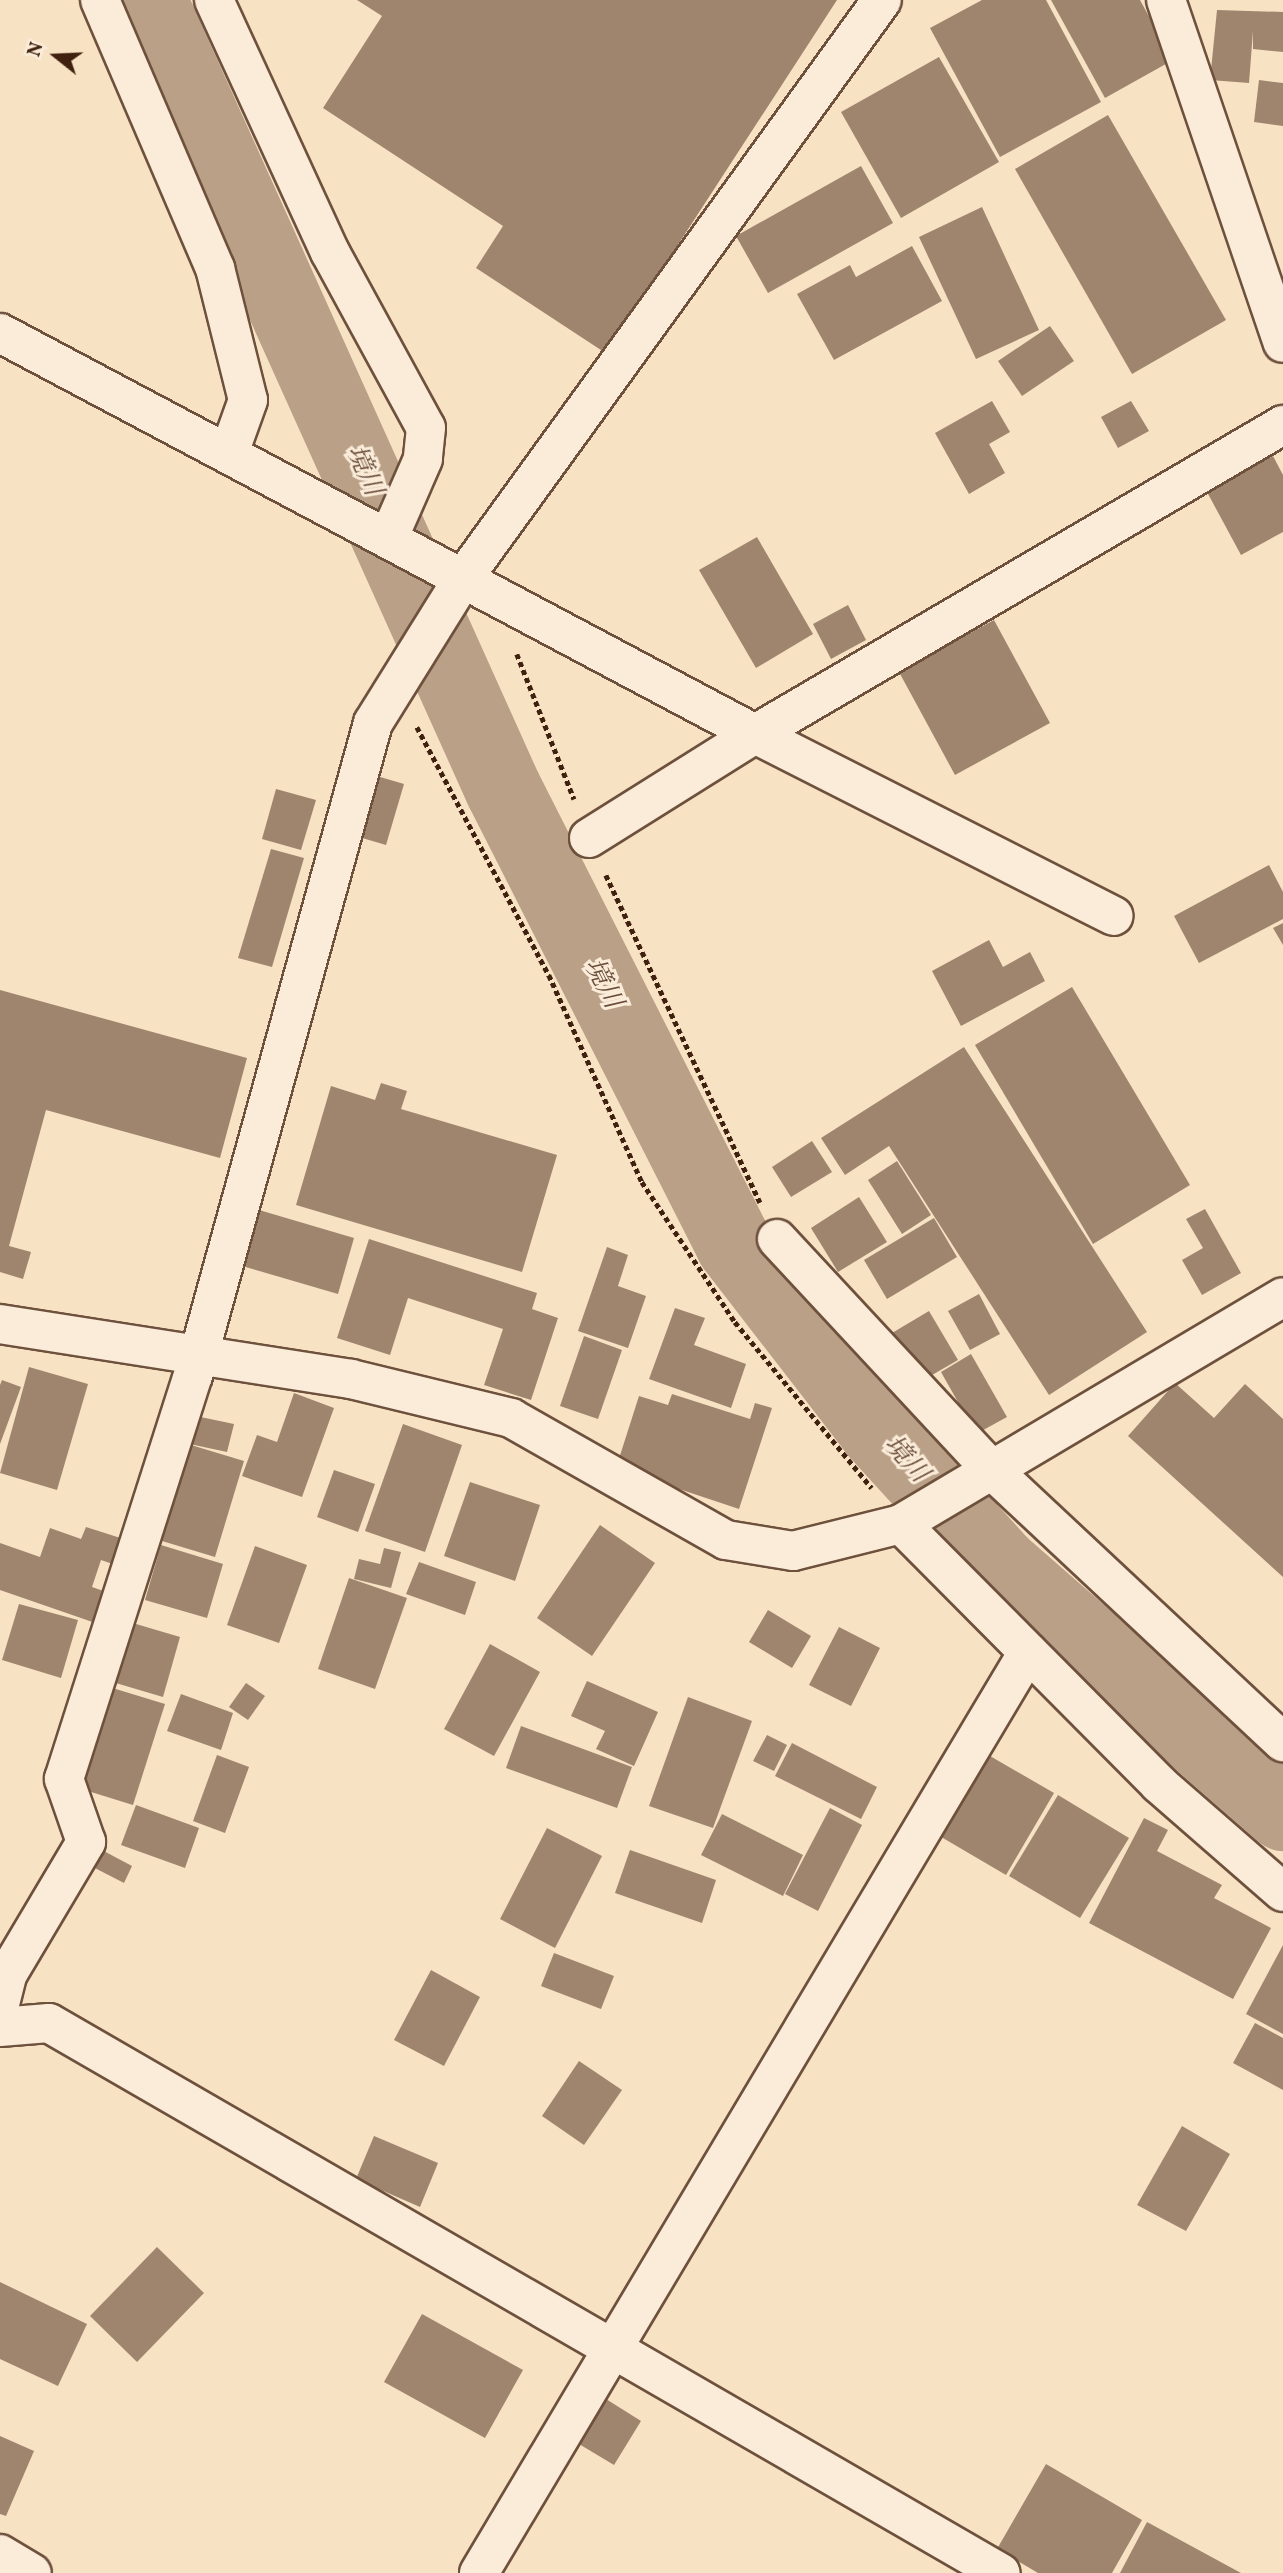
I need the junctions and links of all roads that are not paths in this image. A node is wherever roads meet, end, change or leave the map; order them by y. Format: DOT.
graph roads {
  1 [pos="100,0"];
  2 [pos="214,0"];
  3 [pos="882,0"];
  4 [pos="1166,0"];
  5 [pos="0,333"];
  6 [pos="1283,342"];
  7 [pos="1283,425"];
  8 [pos="229,453"];
  9 [pos="389,537"];
  10 [pos="476,583"];
  11 [pos="755,734"];
  12 [pos="589,838"];
  13 [pos="1113,916"];
  14 [pos="777,1239"];
  15 [pos="1283,1297"];
  16 [pos="0,1324"];
  17 [pos="198,1356"];
  18 [pos="983,1474"];
  19 [pos="901,1524"];
  20 [pos="1028,1652"];
  21 [pos="1283,1742"];
  22 [pos="1283,1892"];
  23 [pos="0,2004"];
  24 [pos="0,2027"];
  25 [pos="611,2346"];
  26 [pos="0,2554"];
  27 [pos="32,2573"];
  28 [pos="479,2573"];
  29 [pos="1000,2573"];
  1 -- 8 [label="street"];
  2 -- 9 [label="street"];
  3 -- 10 [label="street"];
  4 -- 6 [label="street"];
  5 -- 8 [label="street"];
  7 -- 11 [label="street"];
  8 -- 9 [label="street"];
  9 -- 10 [label="street"];
  10 -- 11 [label="street"];
  10 -- 17 [label="street"];
  11 -- 12 [label="street"];
  11 -- 13 [label="street"];
  14 -- 18 [label="street"];
  15 -- 18 [label="street"];
  16 -- 17 [label="street"];
  17 -- 19 [label="street"];
  17 -- 23 [label="street"];
  18 -- 19 [label="street"];
  18 -- 21 [label="street"];
  19 -- 20 [label="street"];
  20 -- 22 [label="street"];
  20 -- 25 [label="street"];
  24 -- 25 [label="street"];
  25 -- 28 [label="street"];
  25 -- 29 [label="street"];
  26 -- 27 [label="street"];
}
